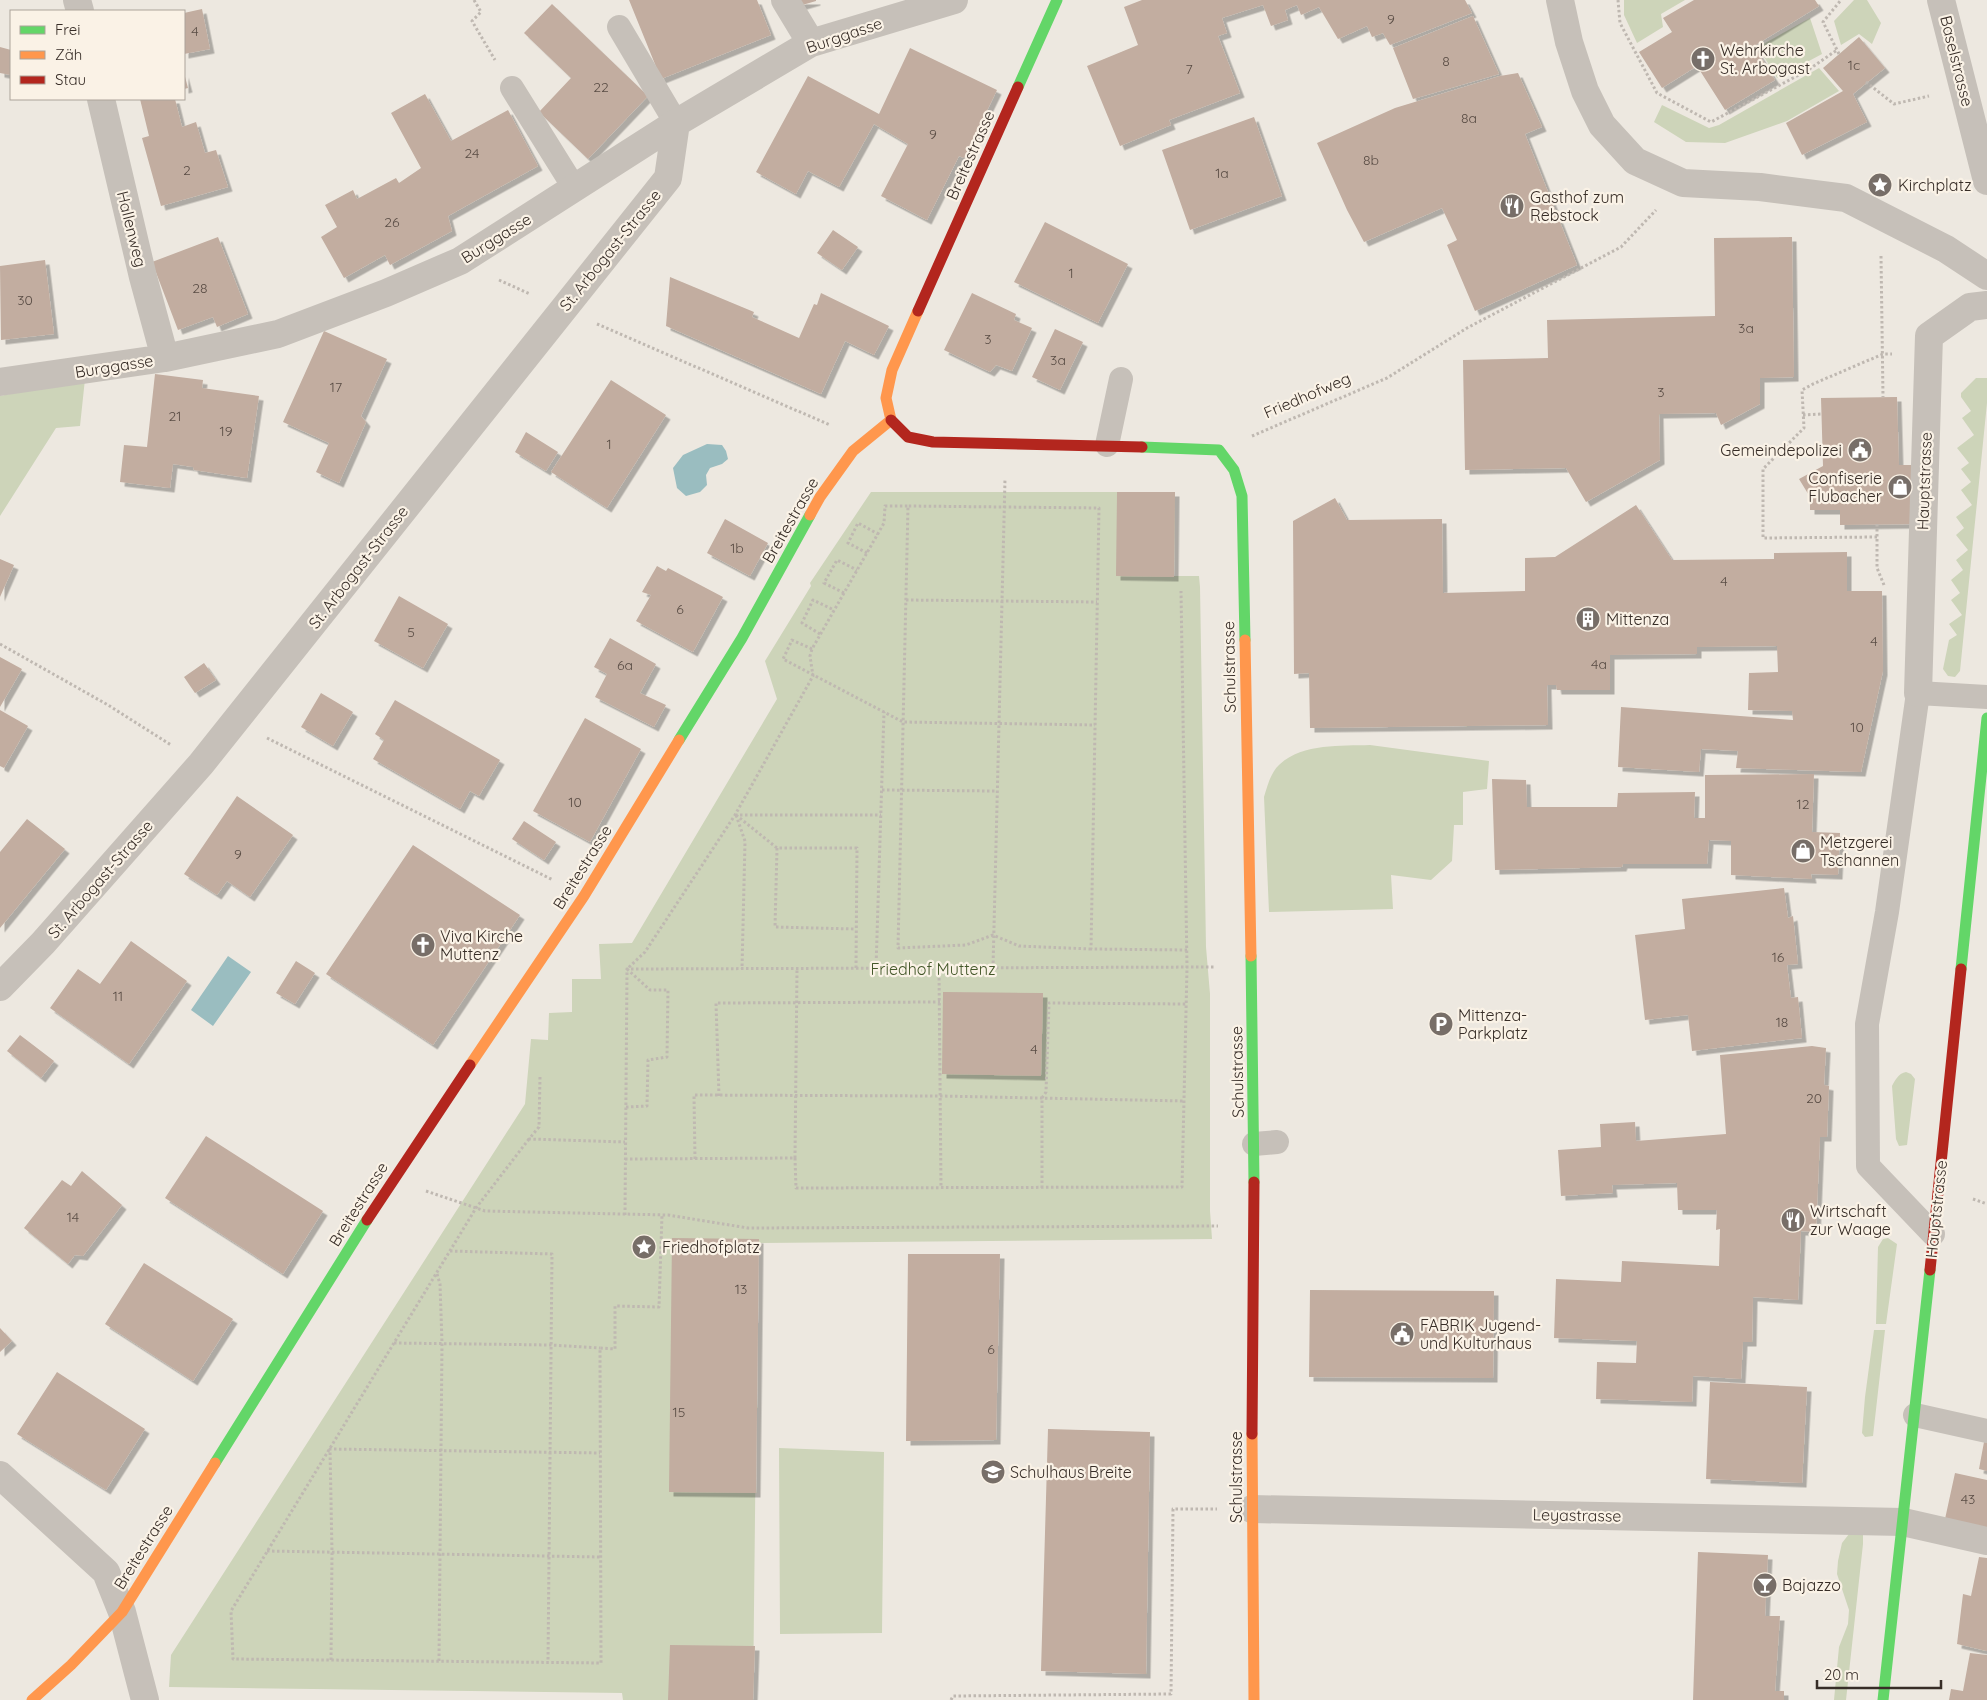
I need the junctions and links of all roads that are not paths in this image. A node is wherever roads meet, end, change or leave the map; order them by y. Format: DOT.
graph roads {
  1 [pos="785,0"];
  2 [pos="954,0"];
  3 [pos="1057,0"];
  4 [pos="1560,0"];
  5 [pos="1941,0"];
  6 [pos="619,26"];
  7 [pos="811,43"];
  8 [pos="512,88"];
  9 [pos="101,100"];
  10 [pos="676,123"];
  11 [pos="1987,181"];
  12 [pos="575,189"];
  13 [pos="1987,276"];
  14 [pos="1987,305"];
  15 [pos="165,358"];
  16 [pos="1121,378"];
  17 [pos="0,382"];
  18 [pos="891,420"];
  19 [pos="1107,445"];
  20 [pos="1918,693"];
  21 [pos="1987,697"];
  22 [pos="1987,718"];
  23 [pos="1982,814"];
  24 [pos="0,988"];
  25 [pos="1933,1234"];
  26 [pos="1915,1414"];
  27 [pos="1987,1431"];
  28 [pos="0,1474"];
  29 [pos="1252,1509"];
  30 [pos="1903,1522"];
  31 [pos="1987,1541"];
  32 [pos="122,1612"];
  33 [pos="32,1700"];
  34 [pos="145,1700"];
  35 [pos="1254,1700"];
  36 [pos="1884,1700"];
  1 -- 7 [label="street"];
  2 -- 7 [label="street, Burggasse"];
  3 -- 18 [label="street, Breitestrasse"];
  4 -- 13 [label="street"];
  5 -- 11 [label="street, Baselstrasse"];
  6 -- 10 [label="lane"];
  7 -- 10 [label="street, Burggasse"];
  8 -- 12 [label="lane"];
  9 -- 15 [label="street, Hallenweg"];
  10 -- 12 [label="street, Burggasse"];
  10 -- 24 [label="street, St. Arbogast-Strasse"];
  12 -- 15 [label="street, Burggasse"];
  14 -- 20 [label="street, Hauptstrasse"];
  15 -- 17 [label="street, Burggasse"];
  16 -- 19 [label="lane"];
  18 -- 19 [label="street"];
  18 -- 32 [label="street, Breitestrasse"];
  19 -- 29 [label="street, Schulstrasse"];
  20 -- 21 [label="lane"];
  20 -- 25 [label="lane"];
  22 -- 23 [label="street, Hauptstrasse"];
  23 -- 25 [label="street, Hauptstrasse"];
  25 -- 26 [label="street, Hauptstrasse"];
  26 -- 27 [label="lane"];
  26 -- 30 [label="street, Hauptstrasse"];
  28 -- 32 [label="street"];
  29 -- 30 [label="street, Leyastrasse"];
  29 -- 35 [label="street, Schulstrasse"];
  30 -- 31 [label="street, Leyastrasse"];
  30 -- 36 [label="street, Hauptstrasse"];
  32 -- 33 [label="street, Breitestrasse"];
  32 -- 34 [label="street"];
}
